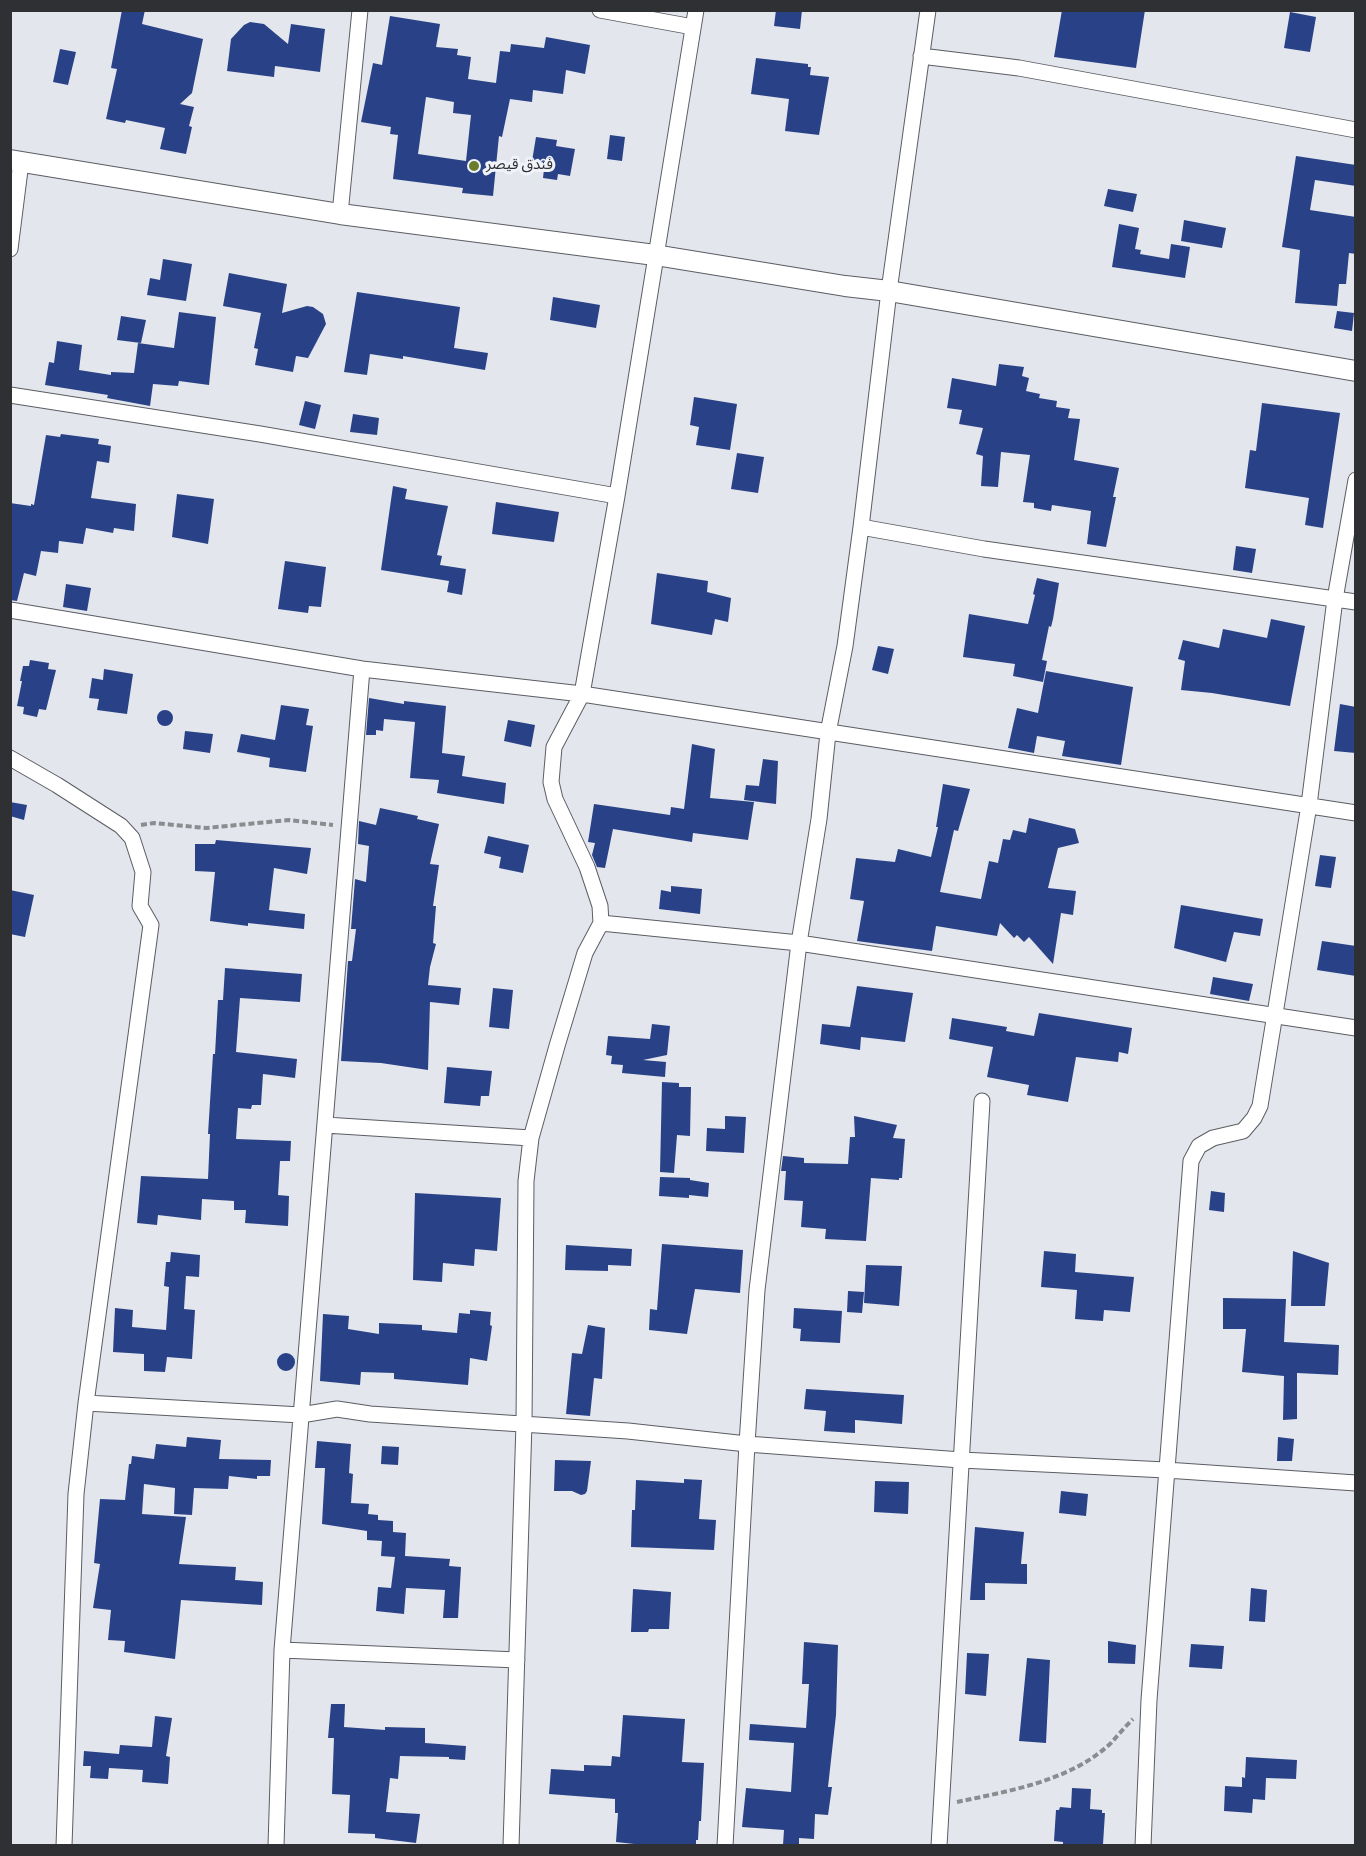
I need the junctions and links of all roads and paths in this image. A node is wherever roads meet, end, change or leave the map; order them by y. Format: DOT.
graph roads {
  1 [pos="360,10"];
  2 [pos="600,10"];
  3 [pos="696,10"];
  4 [pos="928,10"];
  5 [pos="693,27"];
  6 [pos="921,56"];
  7 [pos="1356,130"];
  8 [pos="16,161"];
  9 [pos="340,214"];
  10 [pos="10,249"];
  11 [pos="655,255"];
  12 [pos="889,291"];
  13 [pos="1356,371"];
  14 [pos="10,396"];
  15 [pos="1356,480"];
  16 [pos="617,496"];
  17 [pos="861,527"];
  18 [pos="1335,599"];
  19 [pos="1356,602"];
  20 [pos="10,610"];
  21 [pos="362,669"];
  22 [pos="582,694"];
  23 [pos="828,733"];
  24 [pos="10,758"];
  25 [pos="1309,805"];
  26 [pos="1356,813"];
  27 [pos="121,826"];
  28 [pos="349,826"];
  29 [pos="601,923"];
  30 [pos="799,943"];
  31 [pos="1274,1015"];
  32 [pos="1356,1028"];
  33 [pos="982,1101"];
  34 [pos="325,1125"];
  35 [pos="531,1138"];
  36 [pos="86,1403"];
  37 [pos="301,1415"];
  38 [pos="524,1424"];
  39 [pos="747,1444"];
  40 [pos="961,1460"];
  41 [pos="1166,1470"];
  42 [pos="1356,1483"];
  43 [pos="282,1650"];
  44 [pos="517,1660"];
  45 [pos="1149,1700"];
  46 [pos="941,1806"];
  47 [pos="64,1845"];
  48 [pos="276,1845"];
  49 [pos="511,1845"];
  50 [pos="725,1845"];
  51 [pos="939,1845"];
  52 [pos="1143,1845"];
  1 -- 9 [label="street"];
  2 -- 5 [label="street"];
  3 -- 5 [label="street"];
  4 -- 6 [label="street"];
  5 -- 11 [label="street"];
  6 -- 7 [label="street"];
  6 -- 12 [label="street"];
  8 -- 9 [label="street"];
  8 -- 10 [label="street"];
  9 -- 11 [label="street"];
  11 -- 12 [label="street"];
  11 -- 16 [label="street"];
  12 -- 13 [label="street"];
  12 -- 17 [label="street"];
  14 -- 16 [label="street"];
  15 -- 18 [label="street"];
  16 -- 22 [label="street"];
  17 -- 18 [label="street"];
  17 -- 23 [label="street"];
  18 -- 19 [label="street"];
  18 -- 25 [label="street"];
  20 -- 21 [label="street"];
  21 -- 22 [label="street"];
  21 -- 28 [label="street"];
  22 -- 23 [label="street"];
  22 -- 29 [label="street"];
  23 -- 25 [label="street"];
  23 -- 30 [label="street"];
  24 -- 27 [label="street"];
  25 -- 26 [label="street"];
  25 -- 31 [label="street"];
  27 -- 28 [label="path"];
  27 -- 36 [label="street"];
  28 -- 34 [label="street"];
  29 -- 30 [label="street"];
  29 -- 35 [label="street"];
  30 -- 31 [label="street"];
  30 -- 39 [label="street"];
  31 -- 32 [label="street"];
  31 -- 41 [label="street"];
  33 -- 40 [label="street"];
  34 -- 35 [label="street"];
  34 -- 37 [label="street"];
  35 -- 38 [label="street"];
  36 -- 37 [label="street"];
  36 -- 47 [label="street"];
  37 -- 38 [label="street"];
  37 -- 43 [label="street"];
  38 -- 39 [label="street"];
  38 -- 44 [label="street"];
  39 -- 40 [label="street"];
  39 -- 50 [label="street"];
  40 -- 41 [label="street"];
  40 -- 46 [label="street"];
  41 -- 42 [label="street"];
  41 -- 45 [label="street"];
  43 -- 44 [label="street"];
  43 -- 48 [label="street"];
  44 -- 49 [label="street"];
  45 -- 46 [label="path"];
  45 -- 52 [label="street"];
  46 -- 51 [label="street"];
}
